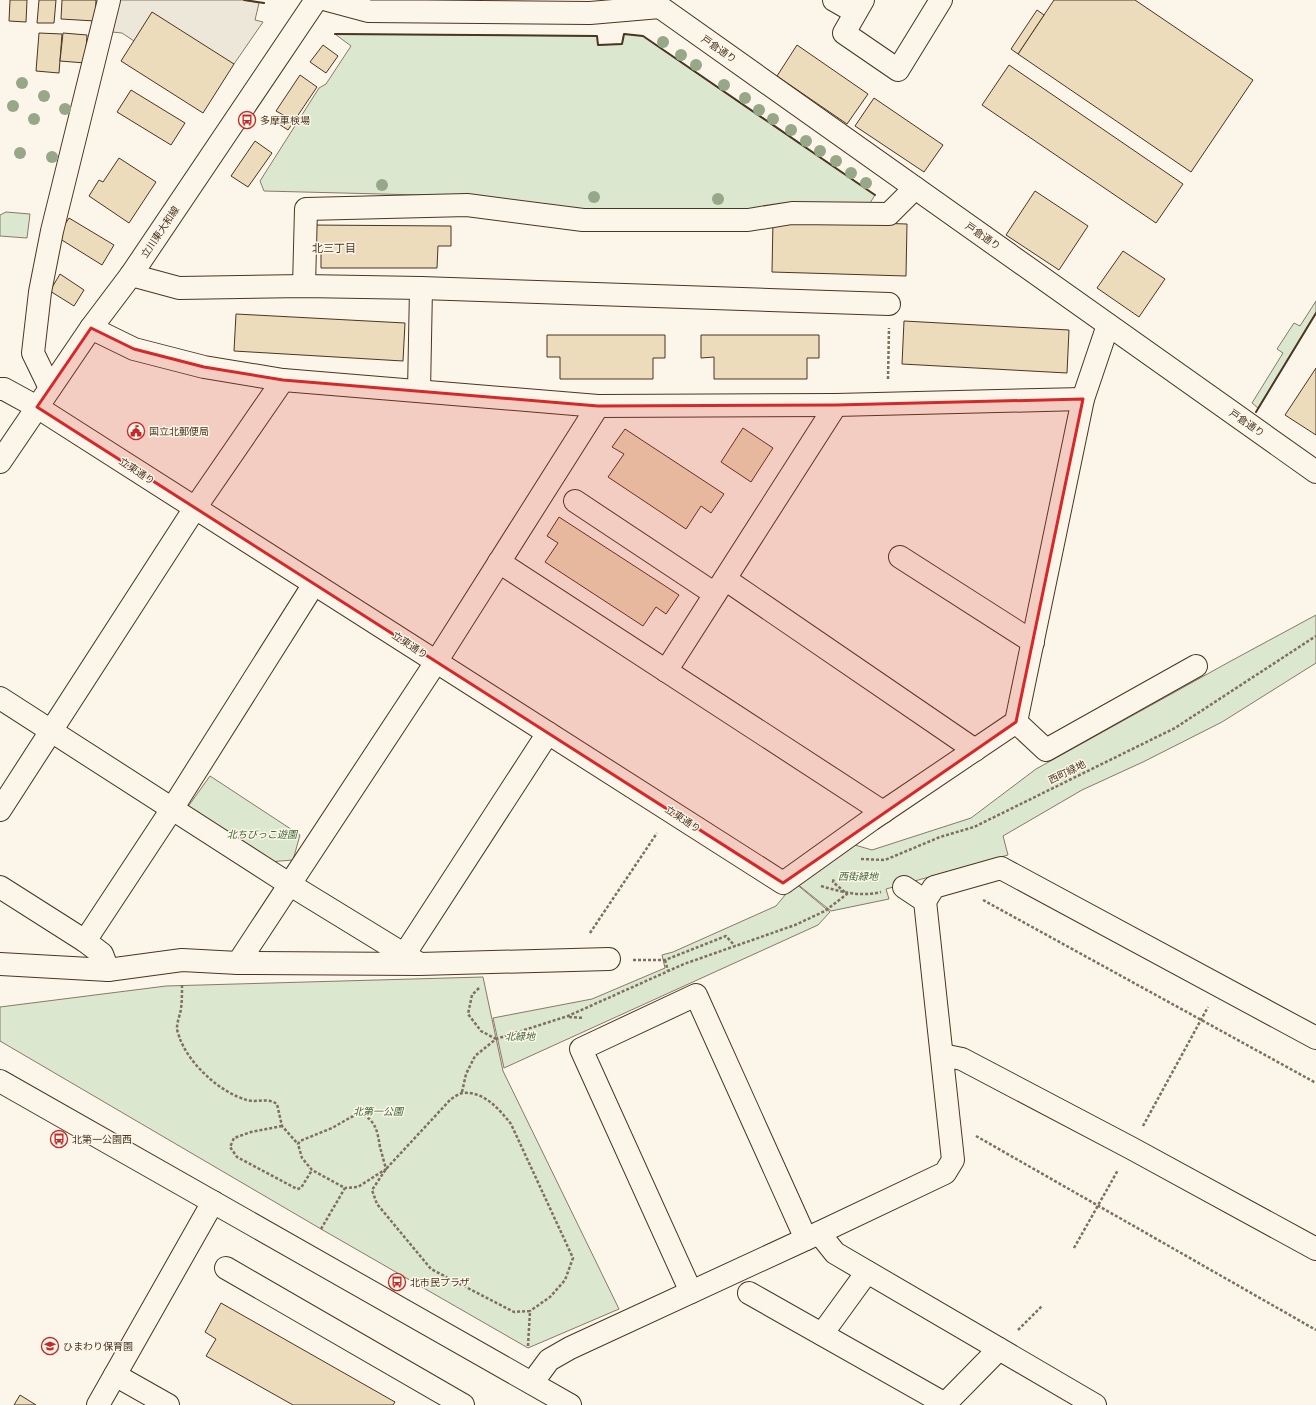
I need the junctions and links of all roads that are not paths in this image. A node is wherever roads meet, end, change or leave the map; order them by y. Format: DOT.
graph roads {
  1 [pos="109,0"];
  2 [pos="316,0"];
  3 [pos="327,0"];
  4 [pos="834,0"];
  5 [pos="940,0"];
  6 [pos="655,4"];
  7 [pos="859,6"];
  8 [pos="915,188"];
  9 [pos="131,276"];
  10 [pos="304,286"];
  11 [pos="421,288"];
  12 [pos="889,304"];
  13 [pos="1108,325"];
  14 [pos="91,328"];
  15 [pos="283,380"];
  16 [pos="50,388"];
  17 [pos="0,389"];
  18 [pos="419,391"];
  19 [pos="1083,399"];
  20 [pos="836,405"];
  21 [pos="598,406"];
  22 [pos="37,407"];
  23 [pos="0,462"];
  24 [pos="1316,472"];
  25 [pos="575,501"];
  26 [pos="195,508"];
  27 [pos="900,557"];
  28 [pos="499,562"];
  29 [pos="314,584"];
  30 [pos="720,586"];
  31 [pos="1032,642"];
  32 [pos="436,662"];
  33 [pos="1196,666"];
  34 [pos="666,670"];
  35 [pos="0,698"];
  36 [pos="1016,722"];
  37 [pos="50,731"];
  38 [pos="548,733"];
  39 [pos="975,750"];
  40 [pos="172,809"];
  41 [pos="0,810"];
  42 [pos="883,812"];
  43 [pos="289,884"];
  44 [pos="904,886"];
  45 [pos="0,887"];
  46 [pos="925,901"];
  47 [pos="85,941"];
  48 [pos="411,959"];
  49 [pos="609,959"];
  50 [pos="238,963"];
  51 [pos="0,964"];
  52 [pos="108,970"];
  53 [pos="1316,1038"];
  54 [pos="942,1055"];
  55 [pos="0,1081"];
  56 [pos="213,1202"];
  57 [pos="812,1236"];
  58 [pos="1316,1249"];
  59 [pos="226,1268"];
  60 [pos="867,1272"];
  61 [pos="691,1292"];
  62 [pos="749,1293"];
  63 [pos="822,1334"];
  64 [pos="998,1349"];
  65 [pos="115,1375"];
  66 [pos="532,1383"];
  67 [pos="946,1404"];
  68 [pos="98,1405"];
  69 [pos="168,1405"];
  70 [pos="463,1405"];
  71 [pos="570,1405"];
  72 [pos="1095,1405"];
  1 -- 16 [label="street"];
  2 -- 9 [label="street, 立川東大和線"];
  3 -- 6 [label="street"];
  4 -- 7 [label="street"];
  5 -- 7 [label="street"];
  6 -- 8 [label="street, 戸倉通り"];
  8 -- 10 [label="street"];
  8 -- 13 [label="street, 戸倉通り"];
  9 -- 10 [label="street"];
  9 -- 14 [label="street, 立川東大和線"];
  10 -- 11 [label="street"];
  11 -- 12 [label="street"];
  11 -- 18 [label="street"];
  13 -- 19 [label="street"];
  13 -- 24 [label="street, 戸倉通り"];
  14 -- 15 [label="street"];
  14 -- 16 [label="street, 立川東大和線"];
  15 -- 18 [label="street"];
  15 -- 26 [label="street"];
  16 -- 22 [label="street, 立川東大和線"];
  17 -- 22 [label="street, 立東通り"];
  18 -- 21 [label="street"];
  19 -- 20 [label="street"];
  19 -- 31 [label="street"];
  20 -- 21 [label="street"];
  20 -- 30 [label="street"];
  21 -- 28 [label="street"];
  22 -- 23 [label="street, 立川東大和線"];
  22 -- 26 [label="street, 立東通り"];
  25 -- 30 [label="street"];
  26 -- 29 [label="street, 立東通り"];
  26 -- 37 [label="street"];
  27 -- 31 [label="street"];
  28 -- 32 [label="street"];
  28 -- 34 [label="street"];
  29 -- 32 [label="street, 立東通り"];
  29 -- 40 [label="street"];
  30 -- 34 [label="street"];
  30 -- 39 [label="street"];
  31 -- 36 [label="street"];
  32 -- 38 [label="street, 立東通り"];
  32 -- 43 [label="street"];
  33 -- 36 [label="street"];
  34 -- 42 [label="street"];
  35 -- 37 [label="street"];
  36 -- 39 [label="street"];
  37 -- 40 [label="street"];
  37 -- 41 [label="street"];
  38 -- 42 [label="street, 立東通り"];
  38 -- 48 [label="street"];
  39 -- 42 [label="street"];
  40 -- 43 [label="street"];
  40 -- 47 [label="street"];
  43 -- 48 [label="street"];
  43 -- 50 [label="street"];
  44 -- 46 [label="street"];
  45 -- 47 [label="street"];
  46 -- 53 [label="street"];
  46 -- 54 [label="street"];
  47 -- 52 [label="street"];
  48 -- 49 [label="street"];
  48 -- 50 [label="street"];
  50 -- 52 [label="street"];
  51 -- 52 [label="street"];
  54 -- 57 [label="street"];
  54 -- 58 [label="street"];
  55 -- 56 [label="street"];
  56 -- 65 [label="street"];
  56 -- 66 [label="street"];
  57 -- 60 [label="street"];
  57 -- 61 [label="street"];
  57 -- 61 [label="street"];
  59 -- 70 [label="street"];
  60 -- 63 [label="street"];
  60 -- 64 [label="street"];
  61 -- 66 [label="street"];
  62 -- 63 [label="street"];
  63 -- 67 [label="street"];
  64 -- 67 [label="street"];
  64 -- 72 [label="street"];
  65 -- 68 [label="street"];
  65 -- 69 [label="street"];
  66 -- 71 [label="street"];
}
